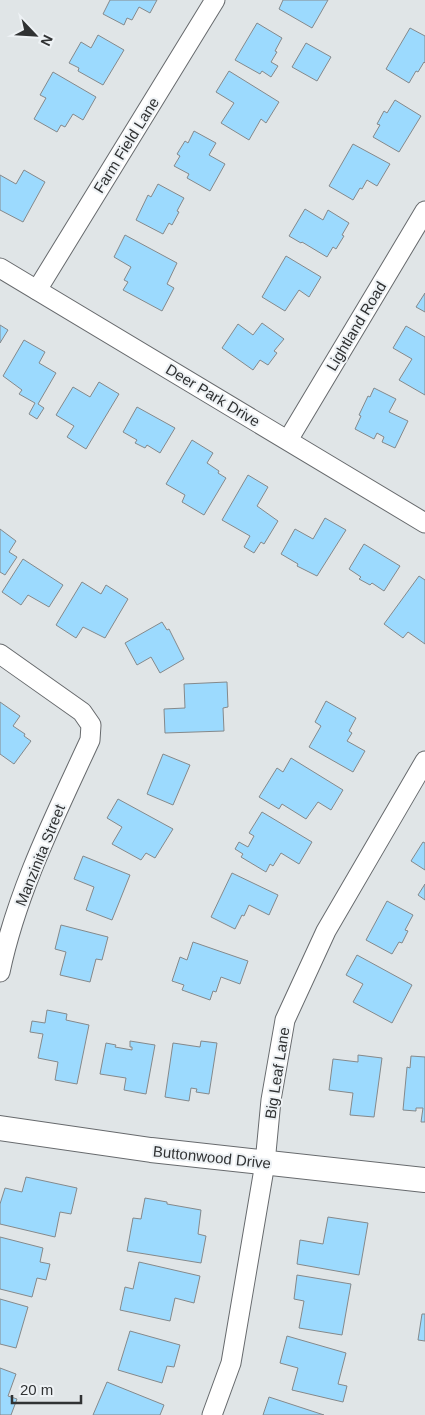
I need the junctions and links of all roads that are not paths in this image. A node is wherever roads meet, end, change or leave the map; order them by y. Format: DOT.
graph roads {
  1 [pos="215,0"];
  2 [pos="425,210"];
  3 [pos="0,268"];
  4 [pos="38,290"];
  5 [pos="288,440"];
  6 [pos="425,523"];
  7 [pos="0,654"];
  8 [pos="425,761"];
  9 [pos="0,972"];
  10 [pos="0,1128"];
  11 [pos="265,1163"];
  12 [pos="425,1180"];
  13 [pos="212,1415"];
  1 -- 4 [label="street, Farm Field Lane"];
  2 -- 5 [label="street, Lightland Road"];
  3 -- 4 [label="street, Deer Park Drive"];
  4 -- 5 [label="street, Deer Park Drive"];
  5 -- 6 [label="street, Deer Park Drive"];
  7 -- 9 [label="street, Manzinita Street"];
  8 -- 11 [label="street, Big Leaf Lane"];
  10 -- 11 [label="street, Buttonwood Drive"];
  11 -- 12 [label="street, Buttonwood Drive"];
  11 -- 13 [label="street, Big Leaf Lane"];
}
